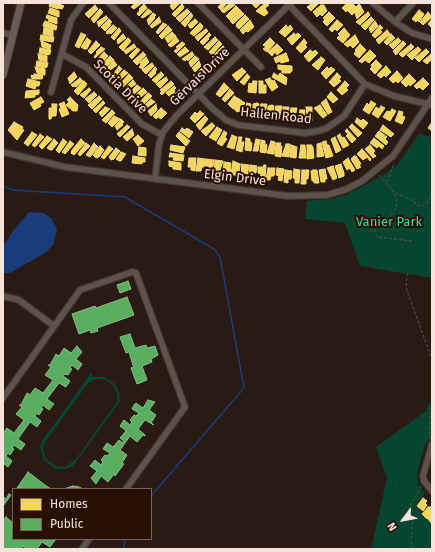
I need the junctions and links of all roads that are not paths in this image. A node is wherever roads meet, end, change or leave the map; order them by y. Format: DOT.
graph roads {
  1 [pos="21,3"];
  2 [pos="83,3"];
  3 [pos="109,3"];
  4 [pos="198,3"];
  5 [pos="373,3"];
  6 [pos="414,3"];
  7 [pos="289,4"];
  8 [pos="395,22"];
  9 [pos="3,33"];
  10 [pos="13,35"];
  11 [pos="432,39"];
  12 [pos="244,50"];
  13 [pos="62,54"];
  14 [pos="261,67"];
  15 [pos="3,75"];
  16 [pos="365,84"];
  17 [pos="51,92"];
  18 [pos="198,94"];
  19 [pos="432,98"];
  20 [pos="430,105"];
  21 [pos="162,135"];
  22 [pos="3,152"];
  23 [pos="155,179"];
  24 [pos="3,296"];
  25 [pos="54,326"];
  26 [pos="3,398"];
  27 [pos="432,442"];
  28 [pos="127,488"];
  29 [pos="432,491"];
  30 [pos="88,540"];
  31 [pos="82,549"];
  1 -- 10 [label="main road"];
  2 -- 13 [label="street"];
  3 -- 18 [label="street, Hallen Road"];
  4 -- 12 [label="street"];
  5 -- 8 [label="street"];
  6 -- 8 [label="street"];
  7 -- 12 [label="street, Gervais Drive"];
  7 -- 16 [label="street"];
  8 -- 11 [label="street"];
  9 -- 10 [label="street"];
  10 -- 15 [label="main road"];
  12 -- 14 [label="street"];
  12 -- 18 [label="street, Gervais Drive"];
  13 -- 17 [label="street"];
  13 -- 21 [label="street, Scotia Drive"];
  16 -- 18 [label="street, Hallen Road"];
  16 -- 20 [label="street"];
  18 -- 21 [label="street, Gervais Drive"];
  19 -- 20 [label="street, Elgin Drive"];
  20 -- 23 [label="street, Elgin Drive"];
  21 -- 23 [label="street, Gervais Drive"];
  22 -- 23 [label="street, Elgin Drive"];
  24 -- 25 [label="street"];
  25 -- 26 [label="street"];
  25 -- 28 [label="street"];
  27 -- 29 [label="street"];
  30 -- 31 [label="street"];
}
